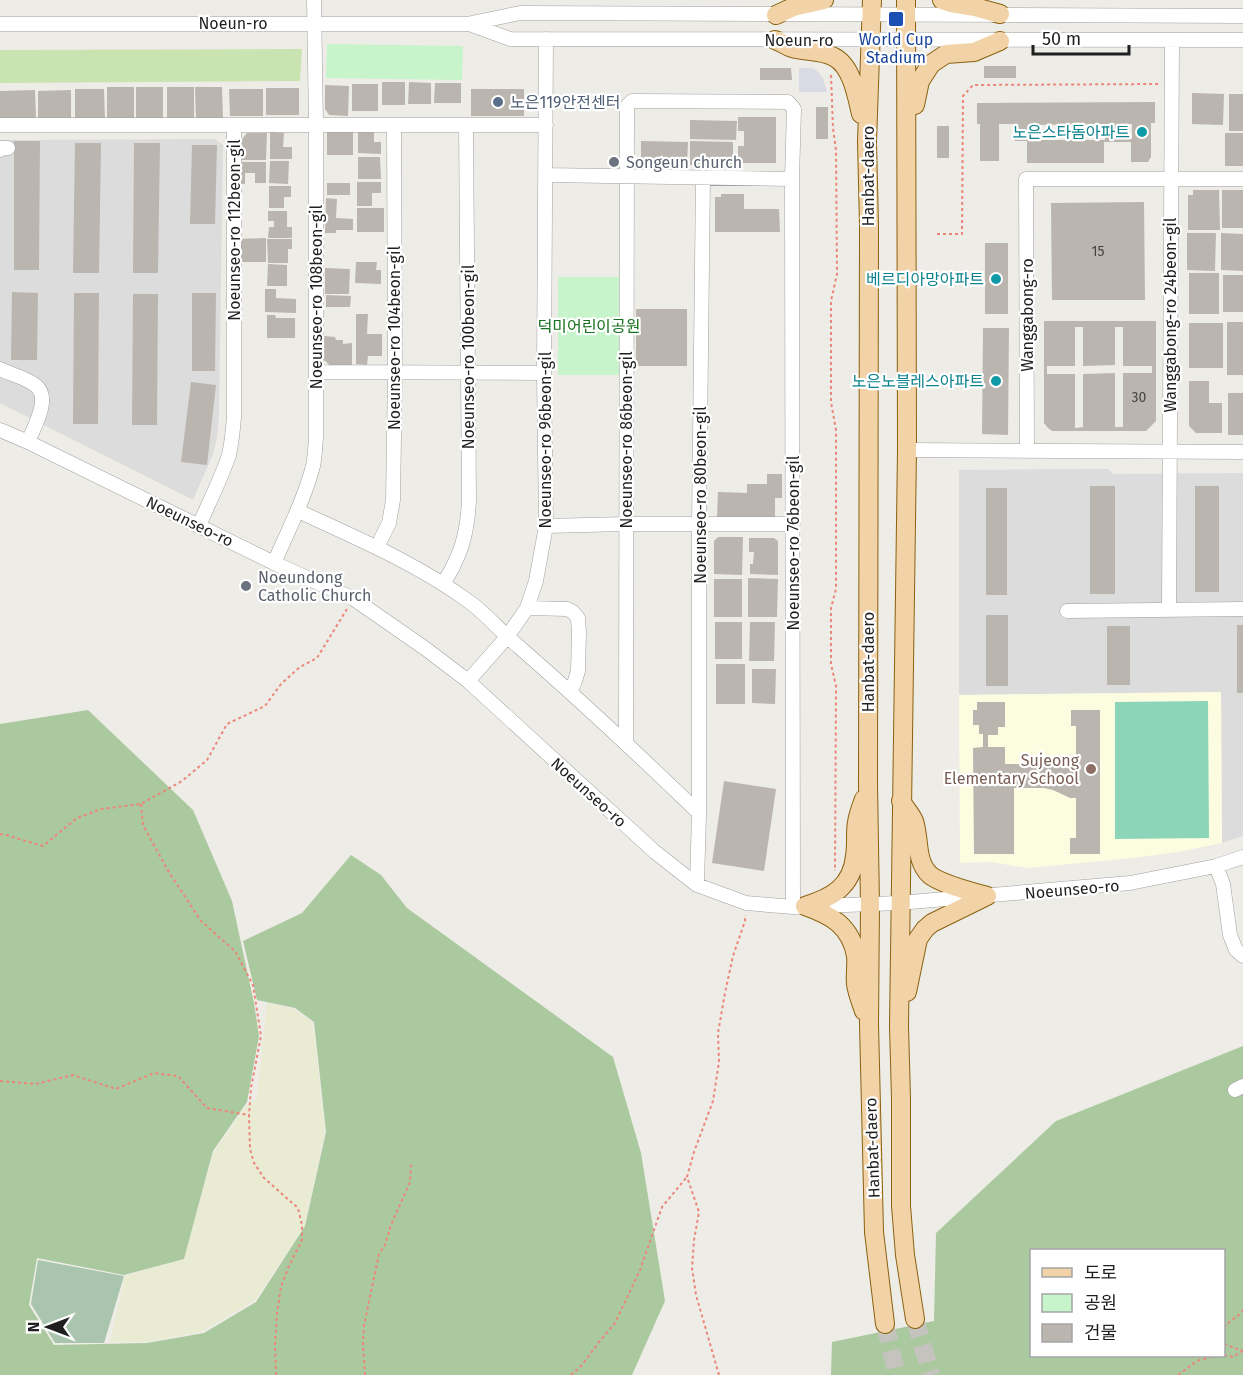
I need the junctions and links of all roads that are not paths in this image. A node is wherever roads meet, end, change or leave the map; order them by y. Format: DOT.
graph roads {
  1 [pos="314,0"];
  2 [pos="824,0"];
  3 [pos="942,0"];
  4 [pos="546,7"];
  5 [pos="872,7"];
  6 [pos="906,7"];
  7 [pos="776,15"];
  8 [pos="1000,15"];
  9 [pos="1243,16"];
  10 [pos="314,23"];
  11 [pos="0,24"];
  12 [pos="467,24"];
  13 [pos="546,39"];
  14 [pos="775,40"];
  15 [pos="871,40"];
  16 [pos="906,40"];
  17 [pos="1172,40"];
  18 [pos="1243,40"];
  19 [pos="1000,41"];
  20 [pos="632,101"];
  21 [pos="0,125"];
  22 [pos="234,125"];
  23 [pos="316,125"];
  24 [pos="394,125"];
  25 [pos="466,125"];
  26 [pos="546,125"];
  27 [pos="906,139"];
  28 [pos="867,142"];
  29 [pos="546,176"];
  30 [pos="627,177"];
  31 [pos="703,177"];
  32 [pos="792,179"];
  33 [pos="1170,179"];
  34 [pos="1243,179"];
  35 [pos="0,369"];
  36 [pos="316,372"];
  37 [pos="395,372"];
  38 [pos="469,372"];
  39 [pos="544,373"];
  40 [pos="0,430"];
  41 [pos="28,442"];
  42 [pos="906,450"];
  43 [pos="1027,451"];
  44 [pos="1169,451"];
  45 [pos="1243,452"];
  46 [pos="298,511"];
  47 [pos="626,524"];
  48 [pos="793,524"];
  49 [pos="199,525"];
  50 [pos="699,525"];
  51 [pos="546,526"];
  52 [pos="377,547"];
  53 [pos="274,563"];
  54 [pos="443,584"];
  55 [pos="526,608"];
  56 [pos="1243,609"];
  57 [pos="1169,610"];
  58 [pos="1067,611"];
  59 [pos="507,637"];
  60 [pos="468,681"];
  61 [pos="570,692"];
  62 [pos="626,743"];
  63 [pos="868,783"];
  64 [pos="901,801"];
  65 [pos="699,813"];
  66 [pos="1243,857"];
  67 [pos="1216,866"];
  68 [pos="697,885"];
  69 [pos="987,896"];
  70 [pos="899,903"];
  71 [pos="870,905"];
  72 [pos="799,907"];
  73 [pos="1243,956"];
  74 [pos="869,1024"];
  75 [pos="899,1026"];
  76 [pos="915,1319"];
  77 [pos="885,1324"];
  1 -- 10 [label="street, Noeunseo-ro 108beon-gil"];
  2 -- 7 [label="main road"];
  3 -- 8 [label="main road"];
  4 -- 7 [label="street, Noeun-ro"];
  4 -- 12 [label="street, Noeun-ro"];
  5 -- 6 [label="street, Noeun-ro"];
  5 -- 7 [label="street, Noeun-ro"];
  5 -- 15 [label="main road, Hanbat-daero"];
  6 -- 8 [label="street, Noeun-ro"];
  6 -- 16 [label="main road, Hanbat-daero"];
  8 -- 9 [label="street, Noeun-ro"];
  10 -- 11 [label="street, Noeun-ro"];
  10 -- 12 [label="street, Noeun-ro"];
  10 -- 23 [label="street, Noeunseo-ro 108beon-gil"];
  12 -- 13 [label="street, Noeun-ro"];
  13 -- 14 [label="street, Noeun-ro"];
  13 -- 26 [label="street, Noeunseo-ro 96beon-gil"];
  14 -- 15 [label="street, Noeun-ro"];
  14 -- 28 [label="main road"];
  15 -- 16 [label="street, Noeun-ro"];
  15 -- 28 [label="main road, Hanbat-daero"];
  16 -- 19 [label="street, Noeun-ro"];
  16 -- 27 [label="main road, Hanbat-daero"];
  17 -- 18 [label="street, Noeun-ro"];
  17 -- 19 [label="street, Noeun-ro"];
  17 -- 33 [label="street, Wanggabong-ro 24beon-gil"];
  19 -- 27 [label="main road"];
  20 -- 30 [label="street, Noeunseo-ro 86beon-gil"];
  20 -- 32 [label="street, Noeunseo-ro 76beon-gil"];
  21 -- 22 [label="street, Noeunseo-ro 112beon-gil"];
  22 -- 23 [label="street"];
  22 -- 49 [label="street, Noeunseo-ro 112beon-gil"];
  23 -- 24 [label="street"];
  23 -- 36 [label="street, Noeunseo-ro 108beon-gil"];
  24 -- 25 [label="street"];
  24 -- 37 [label="street, Noeunseo-ro 104beon-gil"];
  25 -- 26 [label="street"];
  25 -- 38 [label="street, Noeunseo-ro 100beon-gil"];
  26 -- 29 [label="street, Noeunseo-ro 96beon-gil"];
  27 -- 42 [label="main road, Hanbat-daero"];
  28 -- 63 [label="main road, Hanbat-daero"];
  29 -- 30 [label="street"];
  29 -- 39 [label="street, Noeunseo-ro 96beon-gil"];
  30 -- 31 [label="street"];
  30 -- 47 [label="street, Noeunseo-ro 86beon-gil"];
  31 -- 32 [label="street"];
  31 -- 50 [label="street, Noeunseo-ro 80beon-gil"];
  32 -- 48 [label="street, Noeunseo-ro 76beon-gil"];
  33 -- 34 [label="street"];
  33 -- 43 [label="street, Wanggabong-ro"];
  33 -- 44 [label="street, Wanggabong-ro 24beon-gil"];
  35 -- 41 [label="street"];
  36 -- 37 [label="street"];
  36 -- 46 [label="street, Noeunseo-ro 108beon-gil"];
  37 -- 38 [label="street"];
  37 -- 52 [label="street, Noeunseo-ro 104beon-gil"];
  38 -- 39 [label="street"];
  38 -- 54 [label="street, Noeunseo-ro 100beon-gil"];
  39 -- 51 [label="street, Noeunseo-ro 96beon-gil"];
  40 -- 41 [label="street, Noeunseo-ro"];
  41 -- 49 [label="street, Noeunseo-ro"];
  42 -- 43 [label="street"];
  42 -- 64 [label="main road, Hanbat-daero"];
  43 -- 44 [label="street"];
  44 -- 45 [label="street"];
  44 -- 57 [label="street, Wanggabong-ro 24beon-gil"];
  46 -- 52 [label="street"];
  46 -- 53 [label="street, Noeunseo-ro 108beon-gil"];
  47 -- 50 [label="street"];
  47 -- 51 [label="street"];
  47 -- 62 [label="street, Noeunseo-ro 86beon-gil"];
  48 -- 50 [label="street"];
  48 -- 72 [label="street, Noeunseo-ro 76beon-gil"];
  49 -- 53 [label="street, Noeunseo-ro"];
  50 -- 65 [label="street, Noeunseo-ro 80beon-gil"];
  51 -- 55 [label="street, Noeunseo-ro 96beon-gil"];
  52 -- 54 [label="street"];
  53 -- 60 [label="street, Noeunseo-ro"];
  54 -- 59 [label="street"];
  55 -- 59 [label="street, Noeunseo-ro 96beon-gil"];
  55 -- 61 [label="street"];
  56 -- 57 [label="street"];
  57 -- 58 [label="street"];
  59 -- 60 [label="street, Noeunseo-ro 96beon-gil"];
  59 -- 61 [label="street"];
  60 -- 68 [label="street, Noeunseo-ro"];
  61 -- 62 [label="street"];
  62 -- 65 [label="street"];
  63 -- 71 [label="main road, Hanbat-daero"];
  63 -- 72 [label="main road"];
  64 -- 69 [label="main road"];
  64 -- 70 [label="main road, Hanbat-daero"];
  65 -- 68 [label="street, Noeunseo-ro 80beon-gil"];
  66 -- 67 [label="street, Noeunseo-ro"];
  67 -- 69 [label="street, Noeunseo-ro"];
  67 -- 73 [label="street"];
  68 -- 72 [label="street, Noeunseo-ro"];
  69 -- 70 [label="street, Noeunseo-ro"];
  69 -- 75 [label="main road"];
  70 -- 71 [label="street, Noeunseo-ro"];
  70 -- 75 [label="main road, Hanbat-daero"];
  71 -- 72 [label="street, Noeunseo-ro"];
  71 -- 74 [label="main road, Hanbat-daero"];
  72 -- 74 [label="main road"];
  74 -- 77 [label="main road, Hanbat-daero"];
  75 -- 76 [label="main road, Hanbat-daero"];
}
